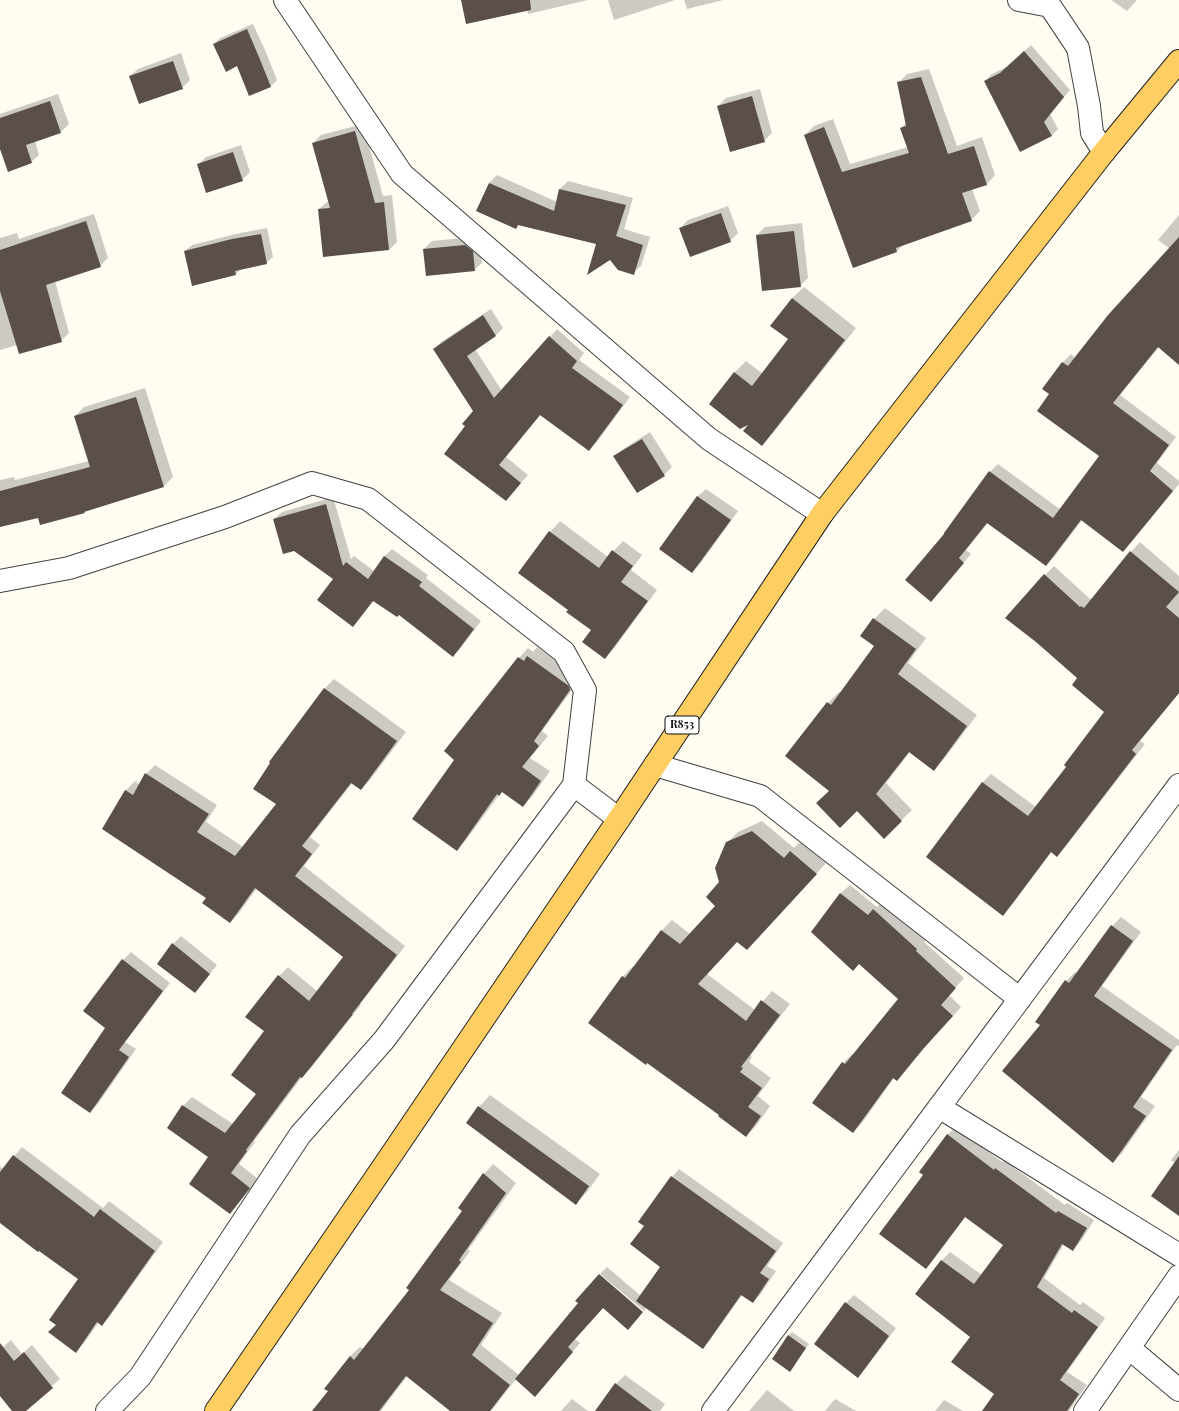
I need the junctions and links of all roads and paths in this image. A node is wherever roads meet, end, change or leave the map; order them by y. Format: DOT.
graph roads {
  1 [pos="285,0"];
  2 [pos="1019,0"];
  3 [pos="1179,61"];
  4 [pos="1104,152"];
  5 [pos="822,514"];
  6 [pos="0,581"];
  7 [pos="655,765"];
  8 [pos="574,785"];
  9 [pos="1179,785"];
  10 [pos="619,819"];
  11 [pos="1020,999"];
  12 [pos="939,1107"];
  13 [pos="1179,1255"];
  14 [pos="1179,1276"];
  15 [pos="1129,1348"];
  16 [pos="1179,1390"];
  17 [pos="107,1411"];
  18 [pos="216,1411"];
  19 [pos="713,1411"];
  20 [pos="1085,1411"];
  1 -- 5 [label="street"];
  2 -- 4 [label="street"];
  3 -- 4 [label="main road, R853"];
  4 -- 5 [label="main road, R853"];
  5 -- 7 [label="main road, R853"];
  6 -- 8 [label="street"];
  7 -- 10 [label="main road, R853"];
  7 -- 11 [label="street"];
  8 -- 10 [label="street"];
  8 -- 17 [label="street"];
  9 -- 11 [label="street"];
  10 -- 18 [label="main road, R853"];
  11 -- 12 [label="street"];
  12 -- 13 [label="street"];
  12 -- 19 [label="street"];
  14 -- 15 [label="street"];
  15 -- 16 [label="street"];
  15 -- 20 [label="street"];
}
